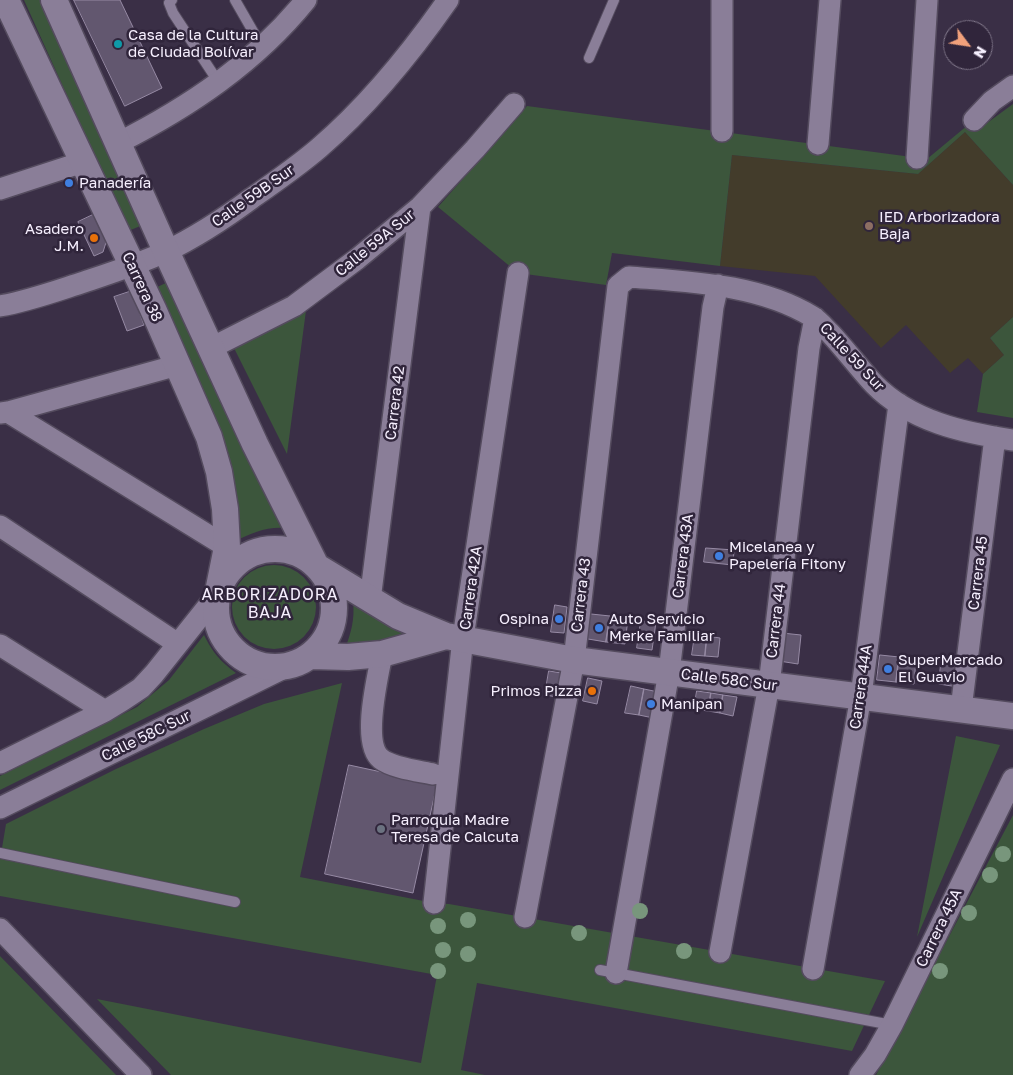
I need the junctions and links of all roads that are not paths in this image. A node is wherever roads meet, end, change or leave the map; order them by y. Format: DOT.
graph roads {
  1 [pos="6,0"];
  2 [pos="54,0"];
  3 [pos="172,0"];
  4 [pos="235,0"];
  5 [pos="306,0"];
  6 [pos="448,0"];
  7 [pos="614,0"];
  8 [pos="722,0"];
  9 [pos="830,0"];
  10 [pos="927,0"];
  11 [pos="262,47"];
  12 [pos="589,58"];
  13 [pos="219,83"];
  14 [pos="1013,86"];
  15 [pos="514,104"];
  16 [pos="974,120"];
  17 [pos="722,131"];
  18 [pos="118,143"];
  19 [pos="818,144"];
  20 [pos="917,158"];
  21 [pos="83,162"];
  22 [pos="0,189"];
  23 [pos="420,207"];
  24 [pos="166,251"];
  25 [pos="133,266"];
  26 [pos="518,273"];
  27 [pos="629,277"];
  28 [pos="718,285"];
  29 [pos="0,306"];
  30 [pos="815,318"];
  31 [pos="211,348"];
  32 [pos="178,365"];
  33 [pos="899,404"];
  34 [pos="4,412"];
  35 [pos="1004,438"];
  36 [pos="0,526"];
  37 [pos="227,547"];
  38 [pos="316,565"];
  39 [pos="218,591"];
  40 [pos="370,600"];
  41 [pos="455,637"];
  42 [pos="178,644"];
  43 [pos="0,645"];
  44 [pos="382,654"];
  45 [pos="301,660"];
  46 [pos="574,660"];
  47 [pos="669,672"];
  48 [pos="768,685"];
  49 [pos="861,696"];
  50 [pos="961,709"];
  51 [pos="105,711"];
  52 [pos="1013,716"];
  53 [pos="0,763"];
  54 [pos="433,774"];
  55 [pos="1013,779"];
  56 [pos="0,808"];
  57 [pos="0,853"];
  58 [pos="235,902"];
  59 [pos="434,903"];
  60 [pos="526,917"];
  61 [pos="0,929"];
  62 [pos="720,952"];
  63 [pos="813,969"];
  64 [pos="608,971"];
  65 [pos="892,1024"];
  66 [pos="141,1075"];
  67 [pos="860,1075"];
  1 -- 21 [label="street, Carrera 38"];
  2 -- 18 [label="street"];
  3 -- 13 [label="lane"];
  4 -- 11 [label="lane"];
  5 -- 11 [label="street"];
  6 -- 24 [label="street, Calle 59B Sur"];
  7 -- 12 [label="lane"];
  8 -- 17 [label="street"];
  9 -- 19 [label="street"];
  10 -- 20 [label="street"];
  11 -- 13 [label="street"];
  13 -- 18 [label="street"];
  14 -- 16 [label="street"];
  15 -- 23 [label="street, Calle 59A Sur"];
  18 -- 24 [label="street"];
  21 -- 22 [label="street"];
  21 -- 25 [label="street, Carrera 38"];
  23 -- 31 [label="street, Calle 59A Sur"];
  23 -- 40 [label="street, Carrera 42"];
  24 -- 25 [label="street, Calle 59B Sur"];
  24 -- 31 [label="street"];
  25 -- 29 [label="street, Calle 59B Sur"];
  25 -- 32 [label="street, Carrera 38"];
  26 -- 41 [label="street, Carrera 42A"];
  27 -- 28 [label="street, Calle 59 Sur"];
  27 -- 46 [label="street, Carrera 43"];
  28 -- 30 [label="street, Calle 59 Sur"];
  28 -- 47 [label="street, Carrera 43A"];
  30 -- 33 [label="street, Calle 59 Sur"];
  30 -- 48 [label="street, Carrera 44"];
  31 -- 38 [label="street"];
  32 -- 34 [label="street"];
  32 -- 37 [label="street, Carrera 38"];
  33 -- 35 [label="street, Calle 59 Sur"];
  33 -- 49 [label="street, Carrera 44A"];
  34 -- 37 [label="street"];
  35 -- 50 [label="street, Carrera 45"];
  36 -- 42 [label="street"];
  37 -- 39 [label="street, Carrera 38"];
  38 -- 39 [label="street"];
  38 -- 40 [label="street, Calle 58C Sur"];
  38 -- 45 [label="street"];
  39 -- 42 [label="street"];
  39 -- 45 [label="street"];
  40 -- 41 [label="street, Calle 58C Sur"];
  41 -- 44 [label="street, Calle 58C Sur"];
  41 -- 46 [label="street, Calle 58C Sur"];
  41 -- 59 [label="street, Carrera 42A"];
  42 -- 51 [label="street"];
  43 -- 51 [label="street"];
  44 -- 45 [label="street, Calle 58C Sur"];
  44 -- 54 [label="street"];
  45 -- 56 [label="street, Calle 58C Sur"];
  46 -- 47 [label="street, Calle 58C Sur"];
  46 -- 60 [label="street, Carrera 43"];
  47 -- 48 [label="street, Calle 58C Sur"];
  47 -- 64 [label="street, Carrera 43A"];
  48 -- 49 [label="street, Calle 58C Sur"];
  48 -- 62 [label="street, Carrera 44"];
  49 -- 50 [label="street, Calle 58C Sur"];
  49 -- 63 [label="street, Carrera 44A"];
  50 -- 52 [label="street, Calle 58C Sur"];
  51 -- 53 [label="street"];
  55 -- 65 [label="street, Carrera 45A"];
  57 -- 58 [label="lane"];
  61 -- 66 [label="street"];
  64 -- 65 [label="lane"];
  65 -- 67 [label="street, Carrera 45A"];
}
